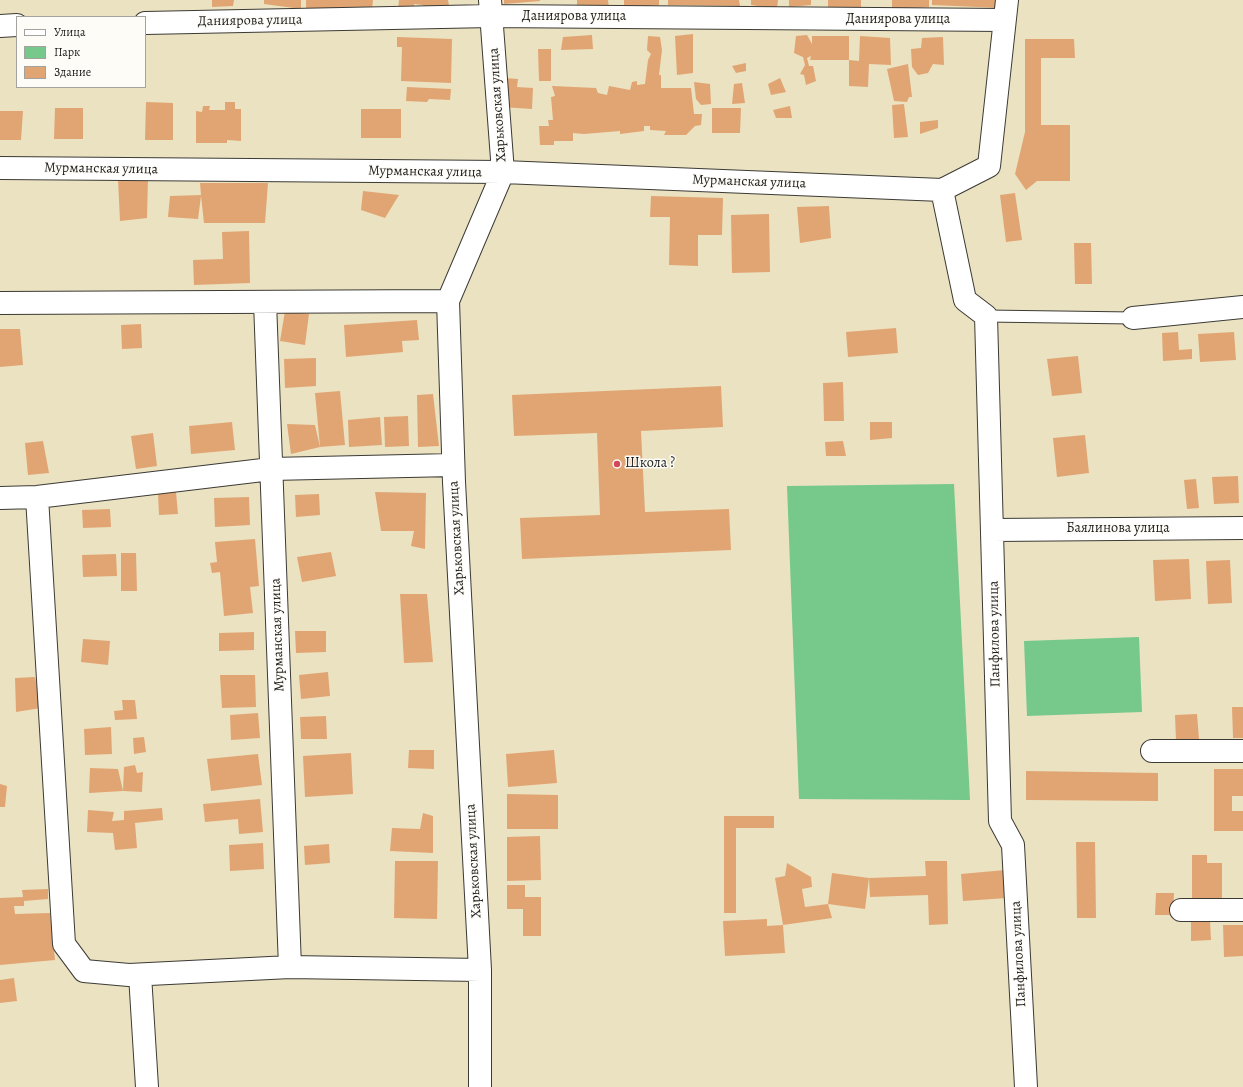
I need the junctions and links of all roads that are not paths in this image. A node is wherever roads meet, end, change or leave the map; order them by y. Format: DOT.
graph roads {
  1 [pos="491,8"];
  2 [pos="1005,10"];
  3 [pos="146,23"];
  4 [pos="16,25"];
  5 [pos="0,26"];
  6 [pos="0,168"];
  7 [pos="503,172"];
  8 [pos="942,190"];
  9 [pos="448,301"];
  10 [pos="0,302"];
  11 [pos="265,302"];
  12 [pos="1243,307"];
  13 [pos="986,316"];
  14 [pos="1133,318"];
  15 [pos="453,465"];
  16 [pos="271,469"];
  17 [pos="37,497"];
  18 [pos="0,498"];
  19 [pos="1243,528"];
  20 [pos="993,530"];
  21 [pos="1152,751"];
  22 [pos="1243,751"];
  23 [pos="1181,910"];
  24 [pos="1243,910"];
  25 [pos="290,967"];
  26 [pos="480,970"];
  27 [pos="140,975"];
  28 [pos="147,1087"];
  29 [pos="480,1087"];
  30 [pos="1026,1087"];
  1 -- 2 [label="street, Даниярова улица"];
  1 -- 3 [label="street, Даниярова улица"];
  1 -- 7 [label="street, Харьковская улица"];
  2 -- 8 [label="street, Мурманская улица"];
  4 -- 5 [label="street"];
  6 -- 7 [label="street, Мурманская улица"];
  7 -- 8 [label="street, Мурманская улица"];
  7 -- 9 [label="street, Харьковская улица"];
  8 -- 13 [label="street"];
  9 -- 11 [label="street"];
  9 -- 15 [label="street, Харьковская улица"];
  10 -- 11 [label="street"];
  11 -- 16 [label="street, Мурманская улица"];
  12 -- 14 [label="street"];
  13 -- 14 [label="lane"];
  13 -- 20 [label="street, Панфилова улица"];
  15 -- 16 [label="street"];
  15 -- 26 [label="street, Харьковская улица"];
  16 -- 17 [label="street"];
  16 -- 25 [label="street, Мурманская улица"];
  17 -- 18 [label="street"];
  17 -- 27 [label="street"];
  19 -- 20 [label="street, Баялинова улица"];
  20 -- 30 [label="street, Панфилова улица"];
  21 -- 22 [label="street"];
  23 -- 24 [label="street"];
  25 -- 26 [label="street"];
  25 -- 27 [label="street"];
  26 -- 29 [label="street, Харьковская улица"];
  27 -- 28 [label="street"];
}
